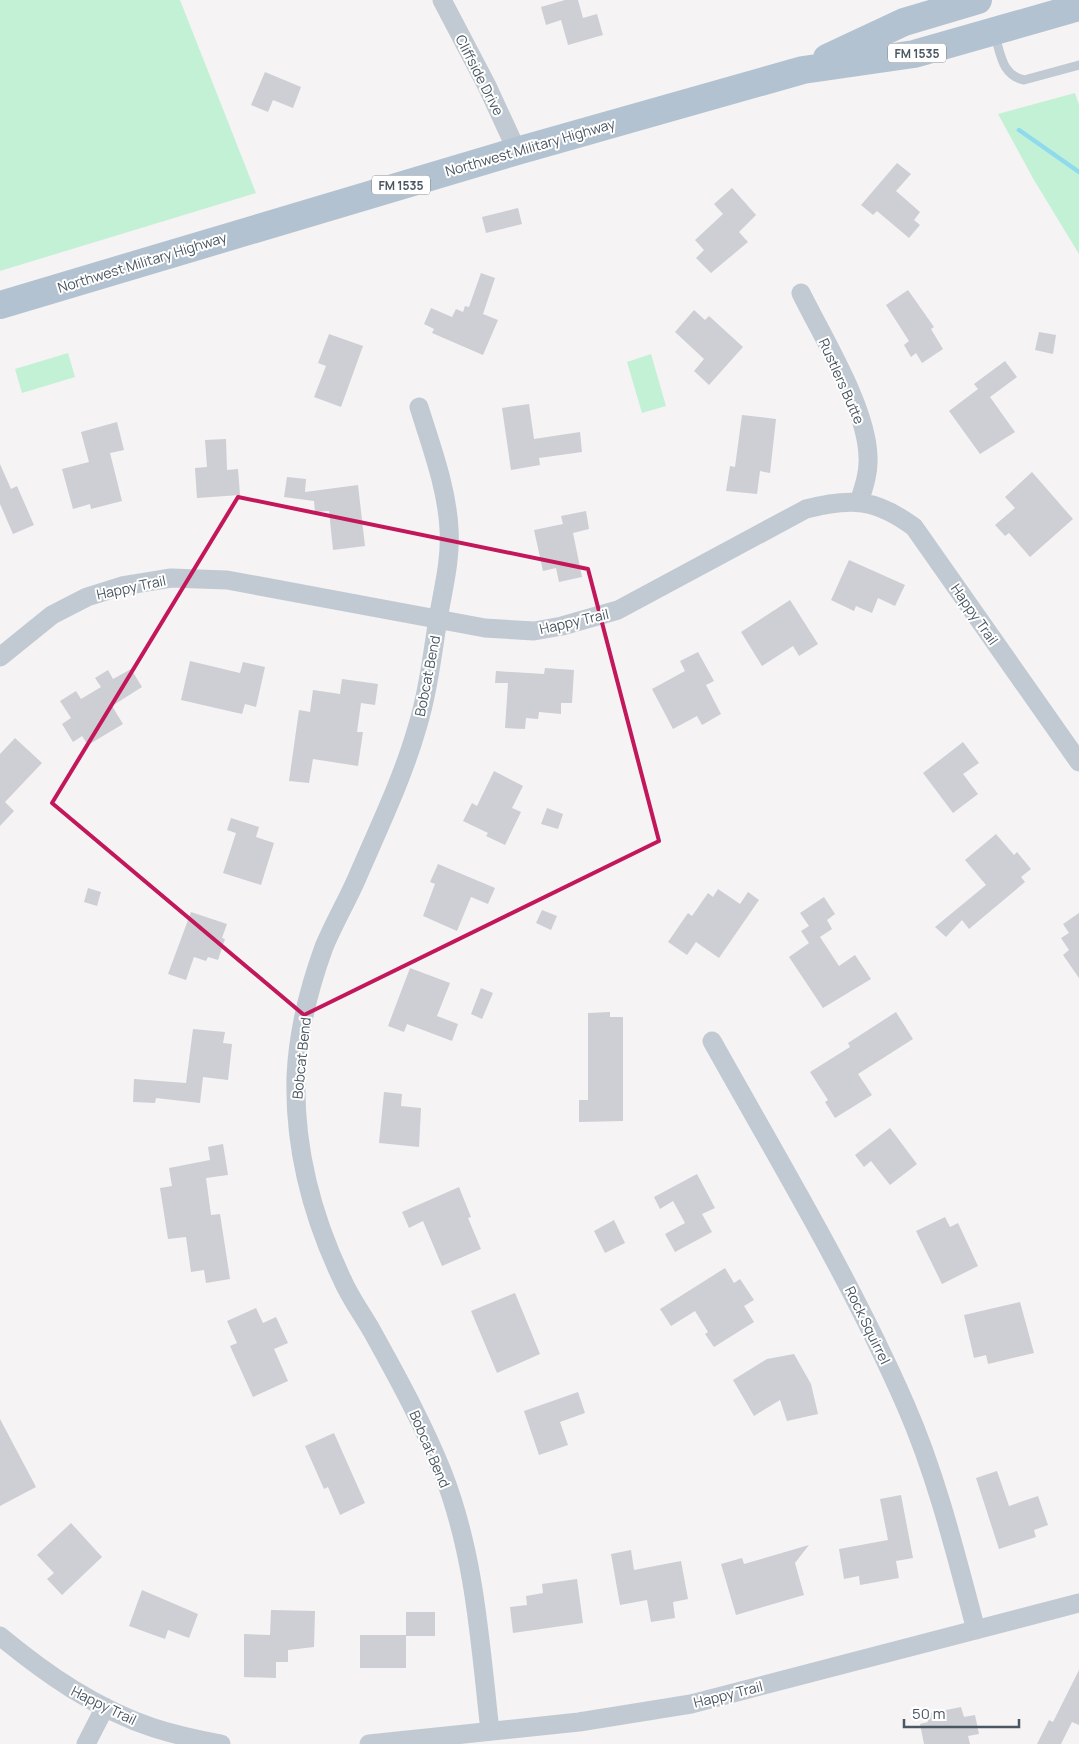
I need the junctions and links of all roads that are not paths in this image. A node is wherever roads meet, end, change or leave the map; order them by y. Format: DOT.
graph roads {
  1 [pos="442,0"];
  2 [pos="978,0"];
  3 [pos="1079,7"];
  4 [pos="994,31"];
  5 [pos="1079,65"];
  6 [pos="803,70"];
  7 [pos="517,151"];
  8 [pos="801,293"];
  9 [pos="0,306"];
  10 [pos="419,407"];
  11 [pos="860,502"];
  12 [pos="438,620"];
  13 [pos="0,657"];
  14 [pos="1079,762"];
  15 [pos="712,1041"];
  16 [pos="1079,1603"];
  17 [pos="976,1630"];
  18 [pos="0,1636"];
  19 [pos="105,1707"];
  20 [pos="490,1731"];
  21 [pos="86,1744"];
  22 [pos="221,1744"];
  23 [pos="369,1744"];
  1 -- 7 [label="street, Cliffside Drive"];
  2 -- 6 [label="main road, Northwest Military Highway / FM 1535"];
  3 -- 4 [label="main road, Northwest Military Highway / FM 1535"];
  4 -- 5 [label="lane"];
  4 -- 6 [label="main road, Northwest Military Highway / FM 1535"];
  6 -- 7 [label="main road, Northwest Military Highway / FM 1535"];
  7 -- 9 [label="main road, Northwest Military Highway / FM 1535"];
  8 -- 11 [label="street, Rustlers Butte"];
  10 -- 12 [label="street, Bobcat Bend"];
  11 -- 12 [label="street, Happy Trail"];
  11 -- 14 [label="street, Happy Trail"];
  12 -- 13 [label="street, Happy Trail"];
  12 -- 20 [label="street, Bobcat Bend"];
  15 -- 17 [label="street, Rock Squirrel"];
  16 -- 17 [label="street, Happy Trail"];
  17 -- 20 [label="street, Happy Trail"];
  18 -- 19 [label="street, Happy Trail"];
  19 -- 21 [label="street"];
  19 -- 22 [label="street, Happy Trail"];
  20 -- 23 [label="street, Happy Trail"];
}
